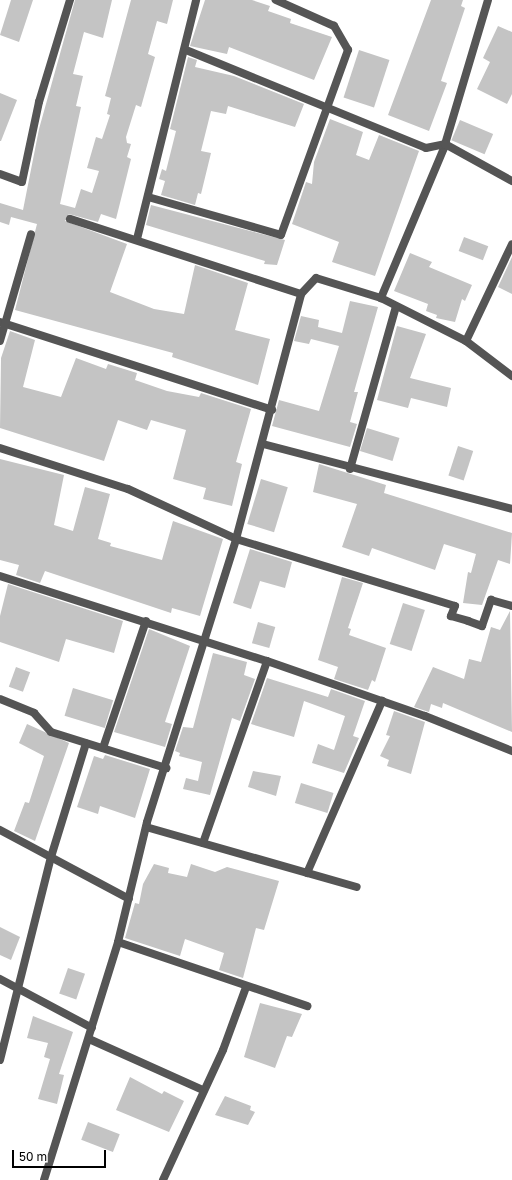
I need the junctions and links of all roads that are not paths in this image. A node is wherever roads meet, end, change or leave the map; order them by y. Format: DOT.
graph roads {
  1 [pos="69,0"];
  2 [pos="196,0"];
  3 [pos="276,0"];
  4 [pos="488,0"];
  5 [pos="186,50"];
  6 [pos="325,107"];
  7 [pos="445,144"];
  8 [pos="0,174"];
  9 [pos="512,181"];
  10 [pos="148,197"];
  11 [pos="70,219"];
  12 [pos="30,234"];
  13 [pos="137,239"];
  14 [pos="512,244"];
  15 [pos="302,294"];
  16 [pos="381,298"];
  17 [pos="396,306"];
  18 [pos="2,323"];
  19 [pos="0,341"];
  20 [pos="466,342"];
  21 [pos="512,376"];
  22 [pos="272,410"];
  23 [pos="263,444"];
  24 [pos="0,448"];
  25 [pos="350,469"];
  26 [pos="512,509"];
  27 [pos="236,539"];
  28 [pos="0,576"];
  29 [pos="512,606"];
  30 [pos="146,621"];
  31 [pos="205,640"];
  32 [pos="267,661"];
  33 [pos="0,699"];
  34 [pos="382,701"];
  35 [pos="86,743"];
  36 [pos="103,748"];
  37 [pos="512,751"];
  38 [pos="166,768"];
  39 [pos="146,827"];
  40 [pos="0,830"];
  41 [pos="203,843"];
  42 [pos="51,857"];
  43 [pos="307,873"];
  44 [pos="357,887"];
  45 [pos="129,899"];
  46 [pos="118,942"];
  47 [pos="0,979"];
  48 [pos="246,987"];
  49 [pos="18,989"];
  50 [pos="307,1006"];
  51 [pos="92,1028"];
  52 [pos="88,1039"];
  53 [pos="0,1060"];
  54 [pos="204,1090"];
  55 [pos="44,1180"];
  56 [pos="163,1180"];
  1 -- 8 [label="street"];
  2 -- 5 [label="street"];
  3 -- 6 [label="street"];
  4 -- 7 [label="street"];
  5 -- 6 [label="street"];
  5 -- 10 [label="street"];
  6 -- 7 [label="street"];
  6 -- 10 [label="street"];
  7 -- 9 [label="street"];
  7 -- 16 [label="street"];
  10 -- 13 [label="street"];
  11 -- 13 [label="street"];
  12 -- 18 [label="street"];
  13 -- 15 [label="street"];
  14 -- 20 [label="street"];
  15 -- 16 [label="street"];
  15 -- 22 [label="street"];
  16 -- 17 [label="street"];
  17 -- 20 [label="street"];
  17 -- 25 [label="street"];
  18 -- 19 [label="street"];
  18 -- 22 [label="street"];
  20 -- 21 [label="street"];
  22 -- 23 [label="street"];
  23 -- 25 [label="street"];
  23 -- 27 [label="street"];
  24 -- 27 [label="street"];
  25 -- 26 [label="street"];
  27 -- 29 [label="street"];
  27 -- 31 [label="street"];
  28 -- 30 [label="street"];
  30 -- 31 [label="street"];
  30 -- 36 [label="street"];
  31 -- 32 [label="street"];
  31 -- 38 [label="street"];
  32 -- 34 [label="street"];
  32 -- 41 [label="street"];
  33 -- 35 [label="street"];
  34 -- 37 [label="street"];
  34 -- 43 [label="street"];
  35 -- 36 [label="street"];
  35 -- 42 [label="street"];
  36 -- 38 [label="street"];
  38 -- 39 [label="street"];
  39 -- 41 [label="street"];
  39 -- 45 [label="street"];
  40 -- 42 [label="street"];
  41 -- 43 [label="street"];
  42 -- 45 [label="street"];
  42 -- 49 [label="street"];
  43 -- 44 [label="street"];
  45 -- 46 [label="street"];
  46 -- 48 [label="street"];
  46 -- 51 [label="street"];
  47 -- 49 [label="street"];
  48 -- 50 [label="street"];
  48 -- 54 [label="street"];
  49 -- 51 [label="street"];
  49 -- 53 [label="street"];
  51 -- 52 [label="street"];
  52 -- 54 [label="street"];
  52 -- 55 [label="street"];
  54 -- 56 [label="street"];
}
